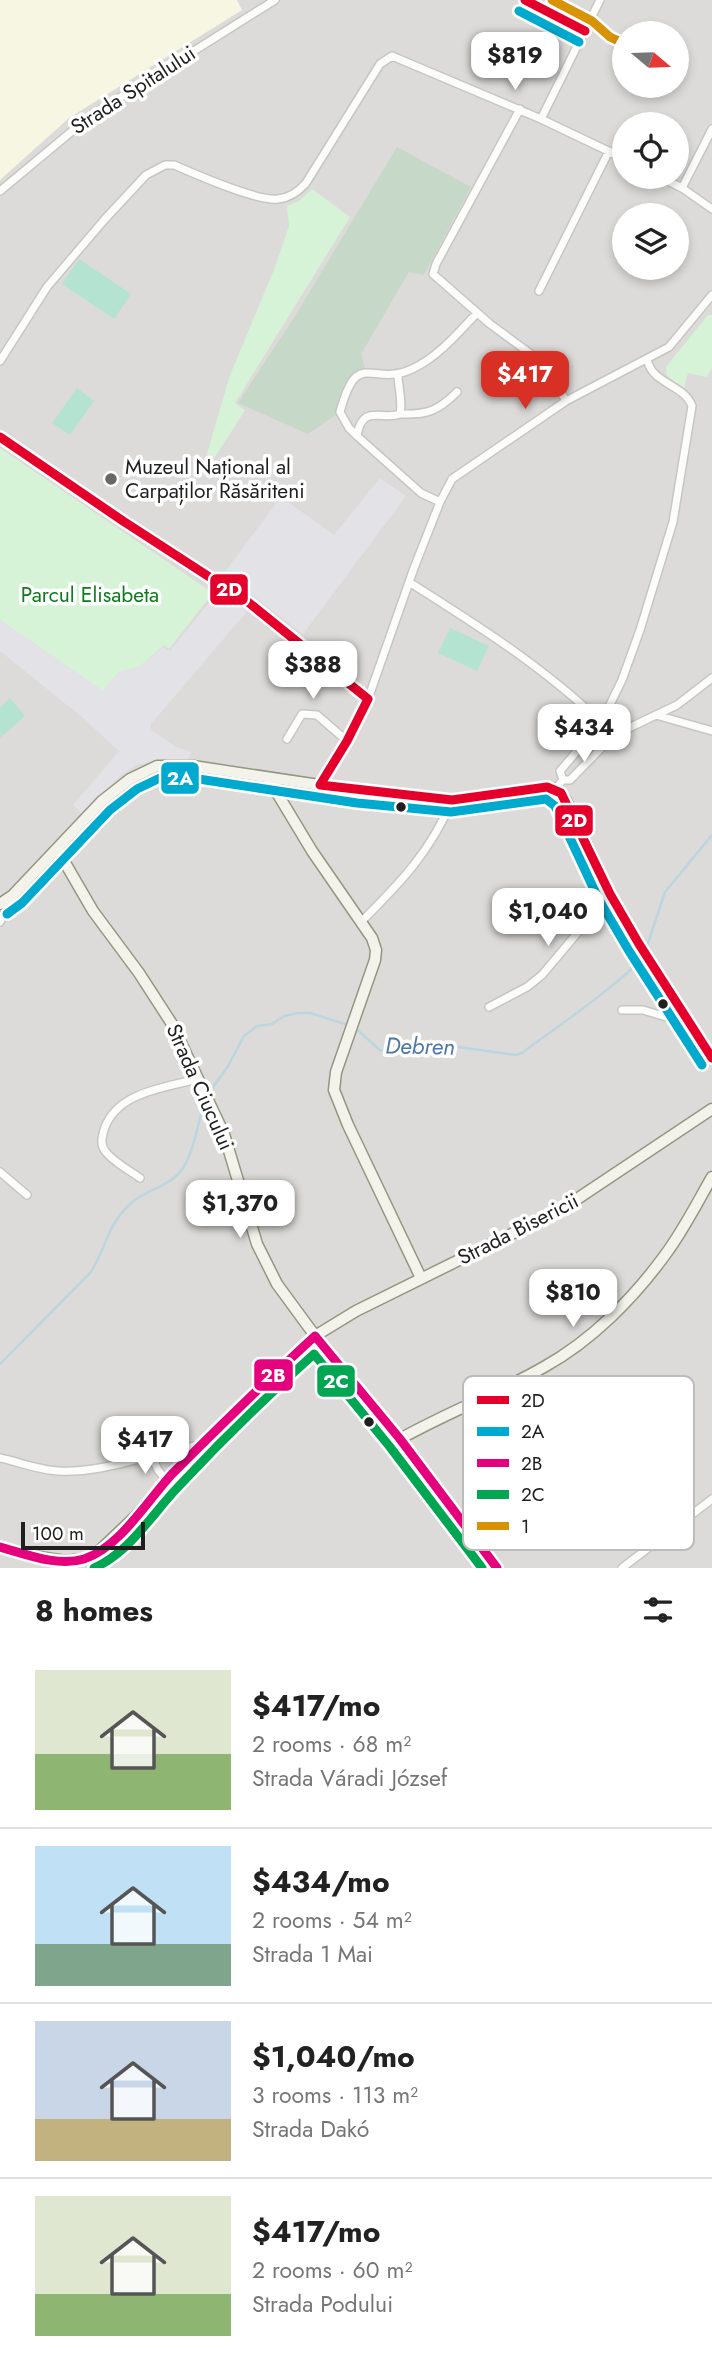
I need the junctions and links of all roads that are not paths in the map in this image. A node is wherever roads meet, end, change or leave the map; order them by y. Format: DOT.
graph roads {
  1 [pos="275,0"];
  2 [pos="525,0"];
  3 [pos="600,0"];
  4 [pos="585,31"];
  5 [pos="520,109"];
  6 [pos="541,119"];
  7 [pos="712,129"];
  8 [pos="609,151"];
  9 [pos="612,152"];
  10 [pos="689,174"];
  11 [pos="683,189"];
  12 [pos="0,191"];
  13 [pos="712,209"];
  14 [pos="539,291"];
  15 [pos="710,299"];
  16 [pos="477,313"];
  17 [pos="0,360"];
  18 [pos="647,360"];
  19 [pos="398,374"];
  20 [pos="457,392"];
  21 [pos="566,401"];
  22 [pos="400,414"];
  23 [pos="357,436"];
  24 [pos="0,437"];
  25 [pos="440,502"];
  26 [pos="409,582"];
  27 [pos="712,678"];
  28 [pos="368,699"];
  29 [pos="656,715"];
  30 [pos="601,723"];
  31 [pos="712,731"];
  32 [pos="614,735"];
  33 [pos="288,739"];
  34 [pos="347,741"];
  35 [pos="268,778"];
  36 [pos="287,780"];
  37 [pos="563,780"];
  38 [pos="320,785"];
  39 [pos="555,789"];
  40 [pos="452,800"];
  41 [pos="284,805"];
  42 [pos="57,849"];
  43 [pos="610,894"];
  44 [pos="13,895"];
  45 [pos="0,904"];
  46 [pos="362,921"];
  47 [pos="0,922"];
  48 [pos="489,1007"];
  49 [pos="622,1010"];
  50 [pos="690,1024"];
  51 [pos="712,1058"];
  52 [pos="197,1079"];
  53 [pos="712,1109"];
  54 [pos="0,1172"];
  55 [pos="712,1177"];
  56 [pos="140,1178"];
  57 [pos="27,1195"];
  58 [pos="421,1278"];
  59 [pos="315,1335"];
  60 [pos="527,1376"];
  61 [pos="463,1408"];
  62 [pos="400,1439"];
  63 [pos="202,1445"];
  64 [pos="151,1455"];
  65 [pos="0,1458"];
  66 [pos="167,1481"];
  67 [pos="712,1499"];
  68 [pos="694,1513"];
  69 [pos="463,1523"];
  70 [pos="0,1547"];
  71 [pos="483,1550"];
  72 [pos="645,1550"];
  73 [pos="97,1553"];
  74 [pos="103,1568"];
  75 [pos="497,1568"];
  76 [pos="622,1568"];
  1 -- 12 [label="street, Strada Spitalului"];
  2 -- 4 [label="street"];
  3 -- 4 [label="street"];
  4 -- 6 [label="street"];
  5 -- 6 [label="street"];
  5 -- 16 [label="street"];
  5 -- 17 [label="street"];
  6 -- 8 [label="street"];
  7 -- 10 [label="street"];
  8 -- 9 [label="street"];
  8 -- 14 [label="street"];
  11 -- 13 [label="street"];
  15 -- 18 [label="street"];
  16 -- 19 [label="street"];
  16 -- 21 [label="street"];
  18 -- 21 [label="street"];
  18 -- 30 [label="street"];
  19 -- 22 [label="street"];
  19 -- 23 [label="street"];
  20 -- 22 [label="street"];
  21 -- 25 [label="street"];
  22 -- 23 [label="street"];
  23 -- 25 [label="street"];
  24 -- 28 [label="main road"];
  25 -- 26 [label="street"];
  26 -- 28 [label="street"];
  26 -- 30 [label="street"];
  27 -- 29 [label="street"];
  28 -- 34 [label="main road"];
  29 -- 31 [label="street"];
  29 -- 32 [label="street"];
  30 -- 32 [label="street"];
  30 -- 37 [label="street"];
  32 -- 37 [label="street"];
  33 -- 34 [label="street"];
  34 -- 38 [label="main road"];
  35 -- 36 [label="main road"];
  35 -- 41 [label="main road"];
  35 -- 42 [label="main road"];
  36 -- 38 [label="main road"];
  36 -- 41 [label="main road"];
  37 -- 39 [label="street"];
  38 -- 40 [label="main road"];
  39 -- 40 [label="main road"];
  39 -- 43 [label="main road"];
  40 -- 46 [label="street"];
  41 -- 46 [label="main road"];
  42 -- 44 [label="main road"];
  42 -- 52 [label="main road, Strada Ciucului"];
  43 -- 48 [label="street"];
  43 -- 50 [label="main road"];
  44 -- 45 [label="main road"];
  44 -- 47 [label="street"];
  46 -- 58 [label="main road"];
  49 -- 50 [label="street"];
  50 -- 51 [label="main road"];
  52 -- 56 [label="street"];
  52 -- 59 [label="main road, Strada Ciucului"];
  53 -- 58 [label="main road, Strada Bisericii"];
  54 -- 57 [label="street"];
  55 -- 60 [label="main road"];
  58 -- 59 [label="main road, Strada Bisericii"];
  59 -- 62 [label="main road, Strada Ciucului"];
  59 -- 63 [label="main road, Strada Bisericii"];
  61 -- 62 [label="main road"];
  62 -- 69 [label="main road, Strada Ciucului"];
  63 -- 64 [label="street"];
  63 -- 66 [label="main road, Strada Bisericii"];
  64 -- 65 [label="street"];
  64 -- 66 [label="street"];
  66 -- 73 [label="main road, Strada Bisericii"];
  67 -- 68 [label="street"];
  70 -- 73 [label="main road"];
  71 -- 75 [label="main road, Strada Ciucului"];
  72 -- 76 [label="street"];
  73 -- 74 [label="street"];
}
